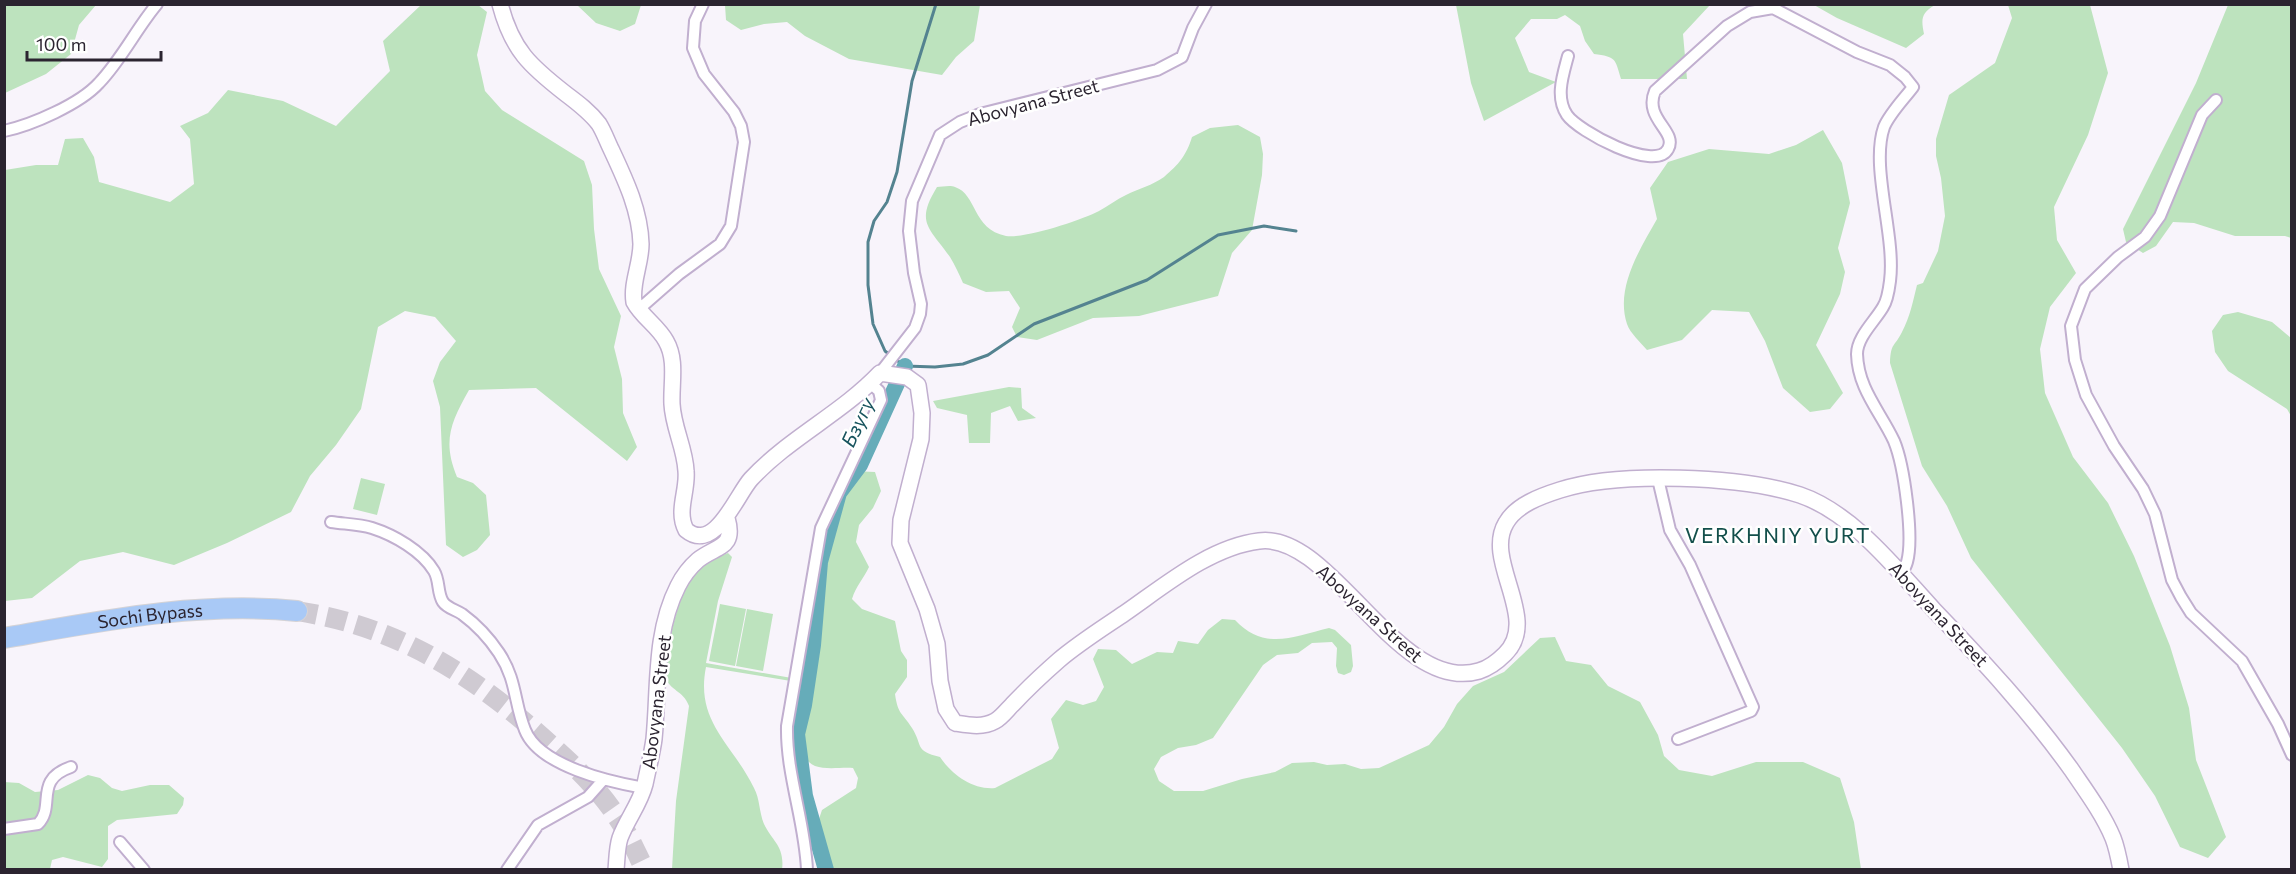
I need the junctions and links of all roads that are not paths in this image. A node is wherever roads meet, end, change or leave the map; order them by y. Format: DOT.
graph roads {
  1 [pos="157,4"];
  2 [pos="500,4"];
  3 [pos="703,4"];
  4 [pos="1206,4"];
  5 [pos="1569,56"];
  6 [pos="2216,100"];
  7 [pos="4,131"];
  8 [pos="638,309"];
  9 [pos="888,373"];
  10 [pos="1658,479"];
  11 [pos="727,518"];
  12 [pos="331,522"];
  13 [pos="1902,575"];
  14 [pos="297,611"];
  15 [pos="4,638"];
  16 [pos="1678,739"];
  17 [pos="2292,755"];
  18 [pos="71,767"];
  19 [pos="604,779"];
  20 [pos="644,788"];
  21 [pos="4,829"];
  22 [pos="120,842"];
  23 [pos="144,870"];
  24 [pos="507,870"];
  25 [pos="616,870"];
  26 [pos="807,870"];
  27 [pos="2121,870"];
  1 -- 7 [label="street"];
  2 -- 8 [label="street"];
  3 -- 8 [label="street"];
  4 -- 9 [label="street, Abovyana Street"];
  5 -- 13 [label="street"];
  6 -- 17 [label="street"];
  8 -- 11 [label="street, Abovyana Street"];
  9 -- 10 [label="street, Abovyana Street"];
  9 -- 11 [label="street, Abovyana Street"];
  9 -- 26 [label="street"];
  10 -- 13 [label="street, Abovyana Street"];
  10 -- 16 [label="street"];
  11 -- 20 [label="street, Abovyana Street"];
  12 -- 19 [label="street"];
  13 -- 27 [label="street, Abovyana Street"];
  14 -- 15 [label="highway, Sochi Bypass"];
  18 -- 21 [label="street"];
  19 -- 20 [label="street"];
  19 -- 24 [label="street"];
  20 -- 25 [label="street, Abovyana Street"];
  22 -- 23 [label="street"];
}
